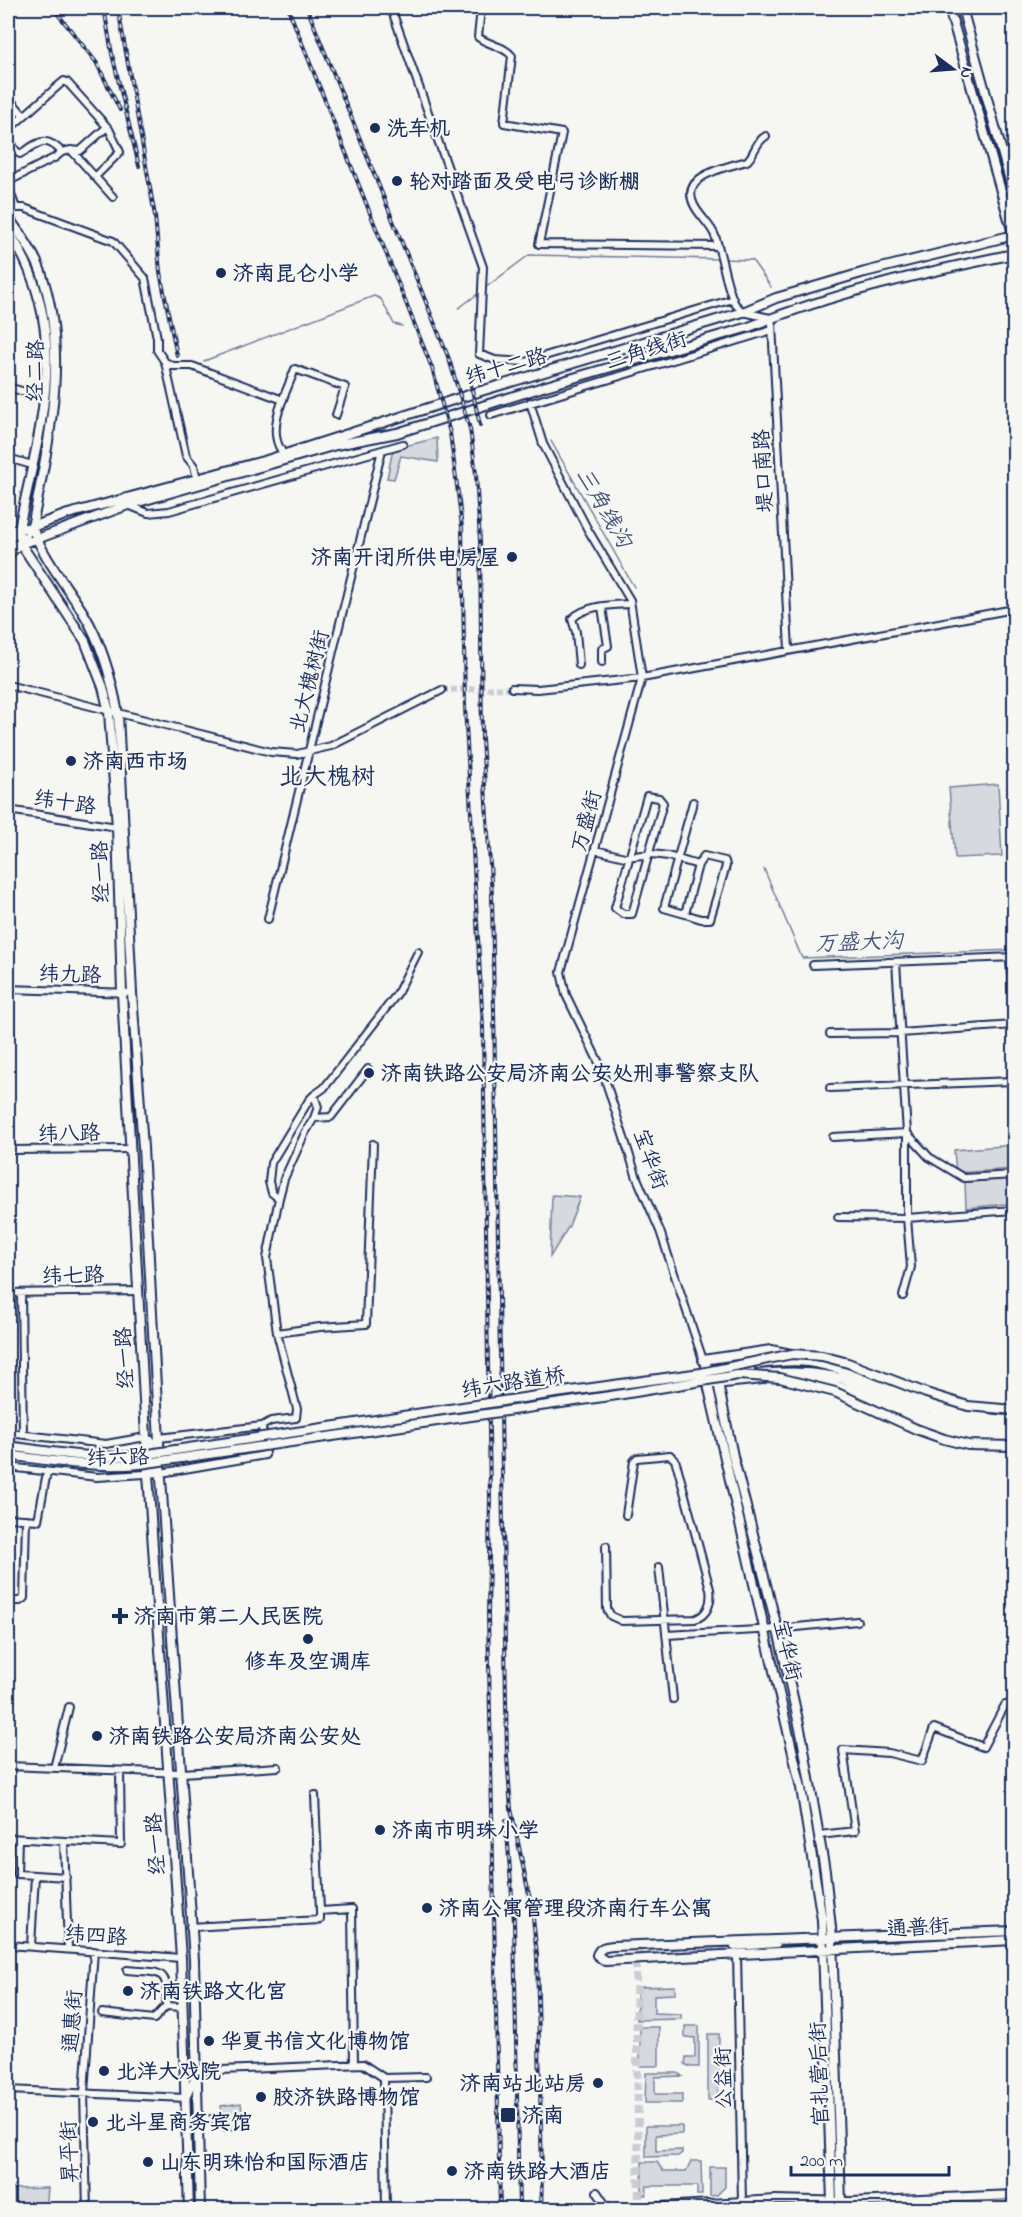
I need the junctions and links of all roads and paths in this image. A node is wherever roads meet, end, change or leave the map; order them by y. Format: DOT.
graph roads {
  1 [pos="391,8"];
  2 [pos="481,8"];
  3 [pos="949,8"];
  4 [pos="962,8"];
  5 [pos="8,97"];
  6 [pos="24,116"];
  7 [pos="107,127"];
  8 [pos="8,130"];
  9 [pos="766,136"];
  10 [pos="8,137"];
  11 [pos="71,150"];
  12 [pos="62,152"];
  13 [pos="95,177"];
  14 [pos="13,179"];
  15 [pos="8,186"];
  16 [pos="1014,195"];
  17 [pos="113,197"];
  18 [pos="16,208"];
  19 [pos="8,212"];
  20 [pos="8,217"];
  21 [pos="8,230"];
  22 [pos="1014,236"];
  23 [pos="718,246"];
  24 [pos="1014,254"];
  25 [pos="733,299"];
  26 [pos="743,312"];
  27 [pos="770,318"];
  28 [pos="772,330"];
  29 [pos="165,362"];
  30 [pos="8,387"];
  31 [pos="45,398"];
  32 [pos="283,400"];
  33 [pos="530,402"];
  34 [pos="336,415"];
  35 [pos="491,415"];
  36 [pos="403,444"];
  37 [pos="281,450"];
  38 [pos="382,450"];
  39 [pos="8,458"];
  40 [pos="32,465"];
  41 [pos="197,479"];
  42 [pos="128,505"];
  43 [pos="32,526"];
  44 [pos="19,528"];
  45 [pos="8,531"];
  46 [pos="37,539"];
  47 [pos="21,544"];
  48 [pos="8,546"];
  49 [pos="8,561"];
  50 [pos="630,604"];
  51 [pos="602,607"];
  52 [pos="1014,609"];
  53 [pos="789,650"];
  54 [pos="602,662"];
  55 [pos="579,665"];
  56 [pos="642,678"];
  57 [pos="8,686"];
  58 [pos="512,688"];
  59 [pos="442,690"];
  60 [pos="109,712"];
  61 [pos="118,714"];
  62 [pos="309,752"];
  63 [pos="693,802"];
  64 [pos="8,810"];
  65 [pos="117,826"];
  66 [pos="595,849"];
  67 [pos="648,855"];
  68 [pos="629,856"];
  69 [pos="678,859"];
  70 [pos="698,865"];
  71 [pos="684,914"];
  72 [pos="268,919"];
  73 [pos="418,952"];
  74 [pos="1012,958"];
  75 [pos="896,962"];
  76 [pos="813,965"];
  77 [pos="561,972"];
  78 [pos="8,989"];
  79 [pos="122,993"];
  80 [pos="132,993"];
  81 [pos="1014,1024"];
  82 [pos="1014,1029"];
  83 [pos="900,1033"];
  84 [pos="830,1034"];
  85 [pos="368,1069"];
  86 [pos="1014,1081"];
  87 [pos="904,1086"];
  88 [pos="830,1088"];
  89 [pos="314,1095"];
  90 [pos="314,1118"];
  91 [pos="907,1133"];
  92 [pos="833,1137"];
  93 [pos="373,1144"];
  94 [pos="131,1149"];
  95 [pos="8,1150"];
  96 [pos="1014,1175"];
  97 [pos="279,1198"];
  98 [pos="1014,1210"];
  99 [pos="837,1217"];
  100 [pos="907,1218"];
  101 [pos="138,1291"];
  102 [pos="8,1293"];
  103 [pos="21,1293"];
  104 [pos="903,1296"];
  105 [pos="277,1333"];
  106 [pos="703,1360"];
  107 [pos="738,1371"];
  108 [pos="718,1383"];
  109 [pos="707,1385"];
  110 [pos="1014,1410"];
  111 [pos="1014,1420"];
  112 [pos="1014,1425"];
  113 [pos="262,1426"];
  114 [pos="8,1432"];
  115 [pos="1014,1433"];
  116 [pos="22,1434"];
  117 [pos="147,1438"];
  118 [pos="159,1438"];
  119 [pos="1014,1440"];
  120 [pos="8,1446"];
  121 [pos="1014,1446"];
  122 [pos="8,1455"];
  123 [pos="8,1467"];
  124 [pos="47,1472"];
  125 [pos="160,1473"];
  126 [pos="148,1474"];
  127 [pos="626,1515"];
  128 [pos="8,1518"];
  129 [pos="26,1519"];
  130 [pos="606,1546"];
  131 [pos="658,1567"];
  132 [pos="8,1601"];
  133 [pos="665,1620"];
  134 [pos="857,1621"];
  135 [pos="777,1629"];
  136 [pos="765,1630"];
  137 [pos="666,1635"];
  138 [pos="673,1699"];
  139 [pos="1014,1704"];
  140 [pos="69,1707"];
  141 [pos="8,1766"];
  142 [pos="278,1767"];
  143 [pos="54,1768"];
  144 [pos="120,1771"];
  145 [pos="168,1773"];
  146 [pos="182,1773"];
  147 [pos="315,1795"];
  148 [pos="819,1835"];
  149 [pos="8,1838"];
  150 [pos="18,1839"];
  151 [pos="64,1841"];
  152 [pos="35,1875"];
  153 [pos="66,1877"];
  154 [pos="320,1911"];
  155 [pos="191,1927"];
  156 [pos="1014,1931"];
  157 [pos="823,1937"];
  158 [pos="832,1937"];
  159 [pos="807,1938"];
  160 [pos="1014,1940"];
  161 [pos="8,1945"];
  162 [pos="31,1946"];
  163 [pos="68,1949"];
  164 [pos="736,1950"];
  165 [pos="94,1951"];
  166 [pos="832,1951"];
  167 [pos="823,1952"];
  168 [pos="181,1958"];
  169 [pos="127,1970"];
  170 [pos="166,2006"];
  171 [pos="183,2007"];
  172 [pos="102,2013"];
  173 [pos="354,2064"];
  174 [pos="197,2071"];
  175 [pos="426,2077"];
  176 [pos="384,2078"];
  177 [pos="8,2090"];
  178 [pos="84,2093"];
  179 [pos="186,2098"];
  180 [pos="214,2119"];
  181 [pos="198,2120"];
  182 [pos="597,2192"];
  183 [pos="1014,2195"];
  184 [pos="742,2202"];
  185 [pos="1014,2204"];
  186 [pos="837,2205"];
  187 [pos="682,2207"];
  188 [pos="87,2210"];
  189 [pos="189,2210"];
  190 [pos="200,2210"];
  191 [pos="386,2210"];
  192 [pos="609,2210"];
  193 [pos="614,2210"];
  194 [pos="873,2210"];
  1 -- 25 [label="street"];
  2 -- 23 [label="street"];
  3 -- 22 [label="main road"];
  4 -- 16 [label="main road"];
  5 -- 6 [label="street"];
  6 -- 7 [label="street"];
  6 -- 8 [label="street"];
  7 -- 11 [label="street"];
  7 -- 13 [label="street"];
  9 -- 23 [label="street"];
  10 -- 12 [label="street"];
  11 -- 12 [label="street"];
  11 -- 13 [label="street"];
  12 -- 14 [label="street"];
  13 -- 17 [label="street"];
  15 -- 18 [label="street"];
  18 -- 19 [label="street"];
  18 -- 29 [label="street"];
  20 -- 43 [label="main road, 经二路"];
  21 -- 31 [label="main road, 经二路"];
  22 -- 26 [label="main road, 纬十二路"];
  23 -- 25 [label="street"];
  24 -- 27 [label="main road, 纬十二路"];
  25 -- 26 [label="street"];
  26 -- 27 [label="street"];
  26 -- 41 [label="main road, 纬十二路"];
  27 -- 28 [label="street, 堤口南路"];
  27 -- 42 [label="main road, 纬十二路"];
  28 -- 33 [label="street, 三角线街"];
  28 -- 53 [label="street, 堤口南路"];
  29 -- 32 [label="street"];
  29 -- 41 [label="street"];
  30 -- 31 [label="street"];
  31 -- 40 [label="main road, 经二路"];
  32 -- 34 [label="street"];
  32 -- 37 [label="street"];
  33 -- 35 [label="street, 三角线街"];
  33 -- 50 [label="street"];
  36 -- 38 [label="street"];
  38 -- 42 [label="street"];
  38 -- 62 [label="street, 北大槐树街"];
  39 -- 40 [label="street"];
  40 -- 44 [label="main road, 经二路"];
  41 -- 43 [label="main road, 纬十二路"];
  42 -- 46 [label="main road, 纬十二路"];
  43 -- 44 [label="main road, 纬十二路"];
  43 -- 46 [label="main road, 经一路"];
  43 -- 47 [label="street, 经二路"];
  44 -- 45 [label="main road, 纬十二路"];
  44 -- 47 [label="main road, 经一路"];
  44 -- 48 [label="street, 经二路"];
  46 -- 47 [label="main road, 纬十二路"];
  46 -- 61 [label="main road, 经一路"];
  47 -- 48 [label="main road, 纬十二路"];
  47 -- 49 [label="street, 经二路"];
  47 -- 60 [label="main road, 经一路"];
  50 -- 51 [label="street"];
  50 -- 56 [label="street"];
  51 -- 54 [label="street"];
  51 -- 55 [label="street"];
  52 -- 53 [label="street"];
  53 -- 56 [label="street"];
  56 -- 58 [label="street"];
  56 -- 66 [label="street, 万盛街"];
  57 -- 60 [label="street"];
  59 -- 62 [label="street"];
  60 -- 61 [label="street"];
  60 -- 65 [label="main road, 经一路"];
  61 -- 62 [label="street"];
  61 -- 80 [label="main road, 经一路"];
  62 -- 72 [label="street, 北大槐树街"];
  63 -- 69 [label="street"];
  64 -- 65 [label="street, 纬十路"];
  65 -- 79 [label="main road, 经一路"];
  66 -- 68 [label="street"];
  66 -- 77 [label="street, 万盛街"];
  67 -- 68 [label="street"];
  67 -- 68 [label="street"];
  67 -- 68 [label="street"];
  67 -- 69 [label="street"];
  69 -- 70 [label="street"];
  69 -- 71 [label="street"];
  70 -- 71 [label="street"];
  70 -- 71 [label="street"];
  73 -- 89 [label="street"];
  74 -- 75 [label="street"];
  74 -- 81 [label="street"];
  75 -- 76 [label="street"];
  75 -- 83 [label="street"];
  77 -- 106 [label="street, 宝华街"];
  78 -- 79 [label="street, 纬九路"];
  79 -- 80 [label="street, 纬九路"];
  79 -- 94 [label="main road, 经一路"];
  80 -- 118 [label="main road, 经一路"];
  81 -- 82 [label="street"];
  81 -- 83 [label="street"];
  83 -- 84 [label="street"];
  83 -- 87 [label="street"];
  85 -- 90 [label="street"];
  86 -- 87 [label="street"];
  87 -- 88 [label="street"];
  87 -- 91 [label="street"];
  89 -- 90 [label="street"];
  89 -- 97 [label="street"];
  90 -- 97 [label="street"];
  91 -- 92 [label="street"];
  91 -- 96 [label="street"];
  91 -- 100 [label="street"];
  93 -- 105 [label="street"];
  94 -- 95 [label="street, 纬八路"];
  94 -- 101 [label="main road, 经一路"];
  97 -- 105 [label="street"];
  98 -- 100 [label="street"];
  99 -- 100 [label="street"];
  100 -- 104 [label="street"];
  101 -- 103 [label="street, 纬七路"];
  101 -- 117 [label="main road, 经一路"];
  102 -- 103 [label="street, 纬七路"];
  103 -- 116 [label="street"];
  105 -- 113 [label="street"];
  106 -- 108 [label="main road, 宝华街"];
  106 -- 109 [label="main road, 宝华街"];
  106 -- 111 [label="main road"];
  107 -- 110 [label="main road, bridge"];
  107 -- 112 [label="main road, 纬六路道桥, bridge"];
  107 -- 115 [label="main road, 纬六路道桥, bridge"];
  107 -- 120 [label="main road, 纬六路道桥, bridge"];
  107 -- 121 [label="main road, bridge"];
  107 -- 122 [label="main road, 纬六路道桥, bridge"];
  108 -- 109 [label="main road"];
  108 -- 119 [label="main road"];
  108 -- 135 [label="main road, 宝华街"];
  109 -- 136 [label="main road, 宝华街"];
  113 -- 118 [label="street"];
  113 -- 125 [label="street"];
  114 -- 116 [label="street, 纬六路"];
  116 -- 117 [label="street, 纬六路"];
  117 -- 125 [label="street, 纬六路"];
  117 -- 126 [label="main road, 经一路"];
  118 -- 125 [label="main road, 经一路"];
  123 -- 124 [label="street, 纬六路"];
  124 -- 126 [label="street, 纬六路"];
  124 -- 129 [label="street"];
  125 -- 126 [label="street, 纬六路"];
  125 -- 146 [label="main road, 经一路"];
  126 -- 145 [label="main road, 经一路"];
  127 -- 133 [label="street"];
  128 -- 129 [label="street"];
  129 -- 132 [label="street"];
  130 -- 133 [label="street"];
  131 -- 133 [label="street"];
  133 -- 137 [label="street"];
  134 -- 135 [label="street"];
  135 -- 136 [label="street"];
  135 -- 148 [label="main road, 宝华街"];
  136 -- 137 [label="street"];
  136 -- 157 [label="main road, 宝华街"];
  137 -- 138 [label="street"];
  139 -- 148 [label="street"];
  140 -- 143 [label="street"];
  141 -- 143 [label="street"];
  142 -- 146 [label="street"];
  143 -- 144 [label="street"];
  144 -- 145 [label="street"];
  144 -- 151 [label="street"];
  145 -- 146 [label="street"];
  145 -- 168 [label="main road, 经一路"];
  146 -- 155 [label="main road, 经一路"];
  147 -- 154 [label="street"];
  148 -- 158 [label="main road, 宝华街"];
  149 -- 150 [label="street"];
  150 -- 151 [label="street"];
  150 -- 152 [label="street"];
  151 -- 153 [label="street"];
  152 -- 153 [label="street"];
  152 -- 162 [label="street"];
  153 -- 163 [label="street"];
  154 -- 155 [label="street"];
  154 -- 173 [label="street"];
  155 -- 174 [label="main road, 经一路"];
  156 -- 158 [label="main road, 通普街"];
  157 -- 158 [label="main road, 通普街"];
  157 -- 159 [label="main road, 通普街"];
  157 -- 167 [label="main road, 宝华街"];
  158 -- 166 [label="main road, 官扎营后街"];
  159 -- 164 [label="main road"];
  159 -- 164 [label="main road"];
  160 -- 166 [label="main road, 通普街"];
  161 -- 162 [label="street, 纬四路"];
  162 -- 163 [label="street, 纬四路"];
  163 -- 165 [label="street, 纬四路"];
  164 -- 167 [label="main road, 通普街"];
  164 -- 184 [label="street, 公益街"];
  165 -- 168 [label="street, 纬四路"];
  165 -- 178 [label="street, 通惠街"];
  166 -- 167 [label="main road, 通普街"];
  166 -- 186 [label="main road, 官扎营后街"];
  167 -- 186 [label="main road, 官扎营后街"];
  168 -- 171 [label="main road, 经一路"];
  169 -- 170 [label="street"];
  170 -- 171 [label="street"];
  170 -- 172 [label="street"];
  171 -- 179 [label="main road, 经一路"];
  173 -- 174 [label="street"];
  173 -- 176 [label="street"];
  174 -- 179 [label="street"];
  174 -- 181 [label="main road, 经一路"];
  175 -- 176 [label="street"];
  176 -- 191 [label="street"];
  177 -- 178 [label="street"];
  178 -- 179 [label="street"];
  178 -- 188 [label="street, 昇平街"];
  179 -- 189 [label="main road, 经一路"];
  180 -- 181 [label="street"];
  181 -- 190 [label="main road, 经一路"];
  182 -- 192 [label="street"];
  183 -- 186 [label="main road"];
  184 -- 186 [label="main road"];
  184 -- 187 [label="main road"];
  185 -- 194 [label="main road"];
  187 -- 193 [label="main road"];
}
